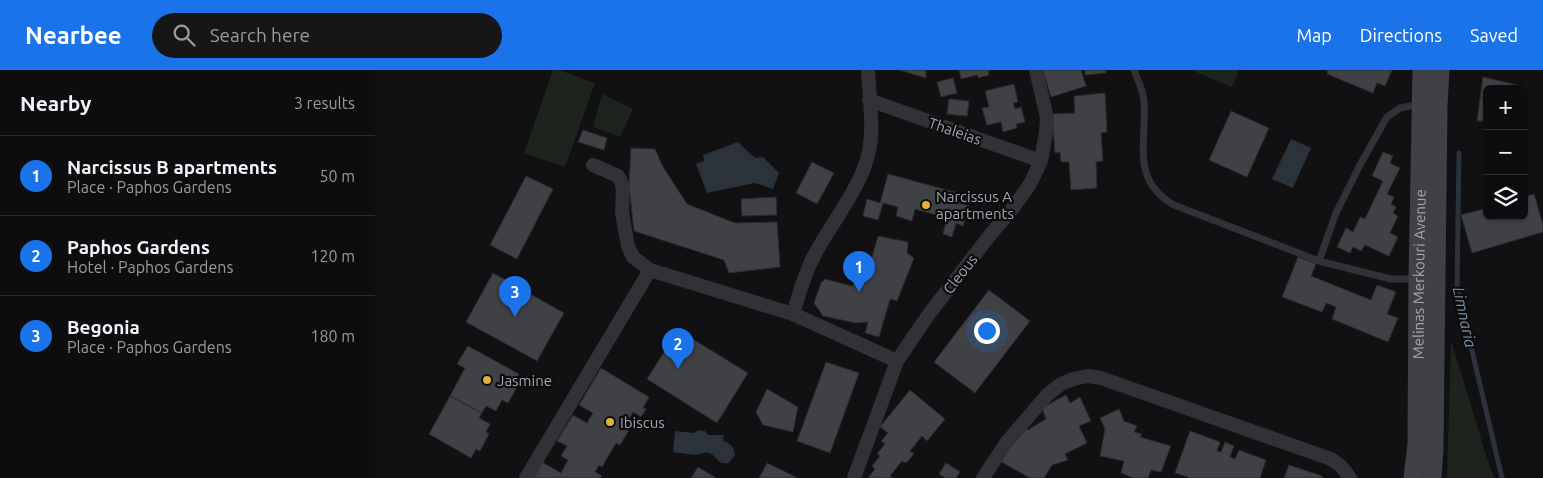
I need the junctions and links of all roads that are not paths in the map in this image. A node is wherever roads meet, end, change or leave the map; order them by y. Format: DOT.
graph roads {
  1 [pos="868,70"];
  2 [pos="1036,70"];
  3 [pos="1133,70"];
  4 [pos="1423,70"];
  5 [pos="1440,70"];
  6 [pos="869,100"];
  7 [pos="1430,104"];
  8 [pos="1041,161"];
  9 [pos="593,165"];
  10 [pos="1319,261"];
  11 [pos="649,270"];
  12 [pos="1427,279"];
  13 [pos="793,314"];
  14 [pos="897,361"];
  15 [pos="526,478"];
  16 [pos="854,478"];
  17 [pos="983,478"];
  18 [pos="1350,478"];
  19 [pos="1413,478"];
  20 [pos="1432,478"];
  1 -- 6 [label="street"];
  2 -- 8 [label="street, Cleous"];
  3 -- 10 [label="lane"];
  4 -- 7 [label="main road, Melinas Merkouri Avenue"];
  5 -- 7 [label="main road, Melinas Merkouri Avenue"];
  6 -- 8 [label="street, Thaleias"];
  6 -- 13 [label="street"];
  7 -- 10 [label="lane"];
  7 -- 12 [label="main road, Melinas Merkouri Avenue"];
  8 -- 14 [label="street, Cleous"];
  9 -- 11 [label="street"];
  10 -- 12 [label="lane"];
  11 -- 13 [label="street"];
  11 -- 15 [label="street"];
  12 -- 19 [label="main road, Melinas Merkouri Avenue"];
  12 -- 20 [label="main road, Melinas Merkouri Avenue"];
  13 -- 14 [label="street"];
  14 -- 16 [label="street, Cleous"];
  17 -- 18 [label="street"];
}
